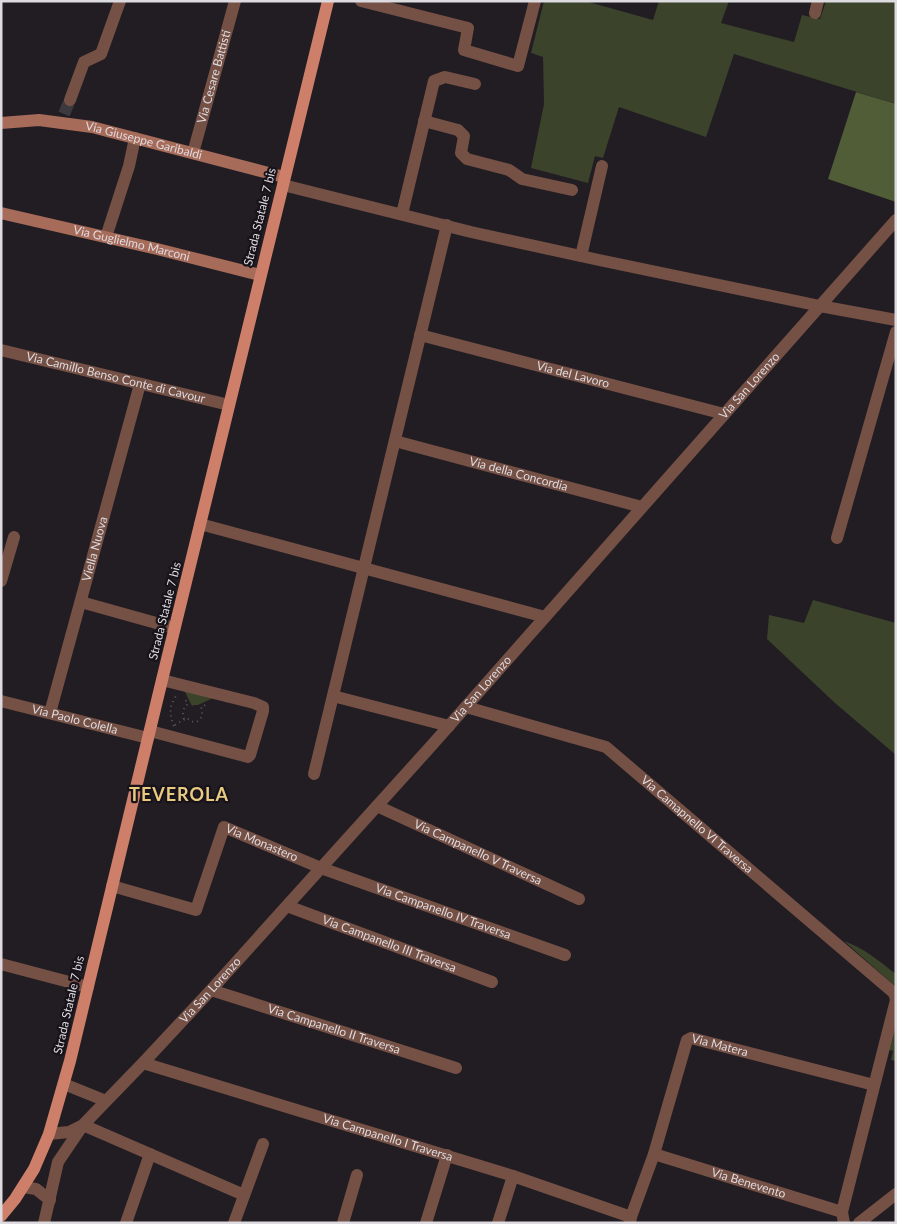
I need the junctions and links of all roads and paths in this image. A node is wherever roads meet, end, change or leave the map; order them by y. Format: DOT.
graph roads {
  1 [pos="120,1"];
  2 [pos="235,1"];
  3 [pos="328,1"];
  4 [pos="361,1"];
  5 [pos="535,1"];
  6 [pos="475,84"];
  7 [pos="70,100"];
  8 [pos="424,121"];
  9 [pos="1,123"];
  10 [pos="135,138"];
  11 [pos="193,154"];
  12 [pos="602,166"];
  13 [pos="284,181"];
  14 [pos="572,190"];
  15 [pos="1,213"];
  16 [pos="402,214"];
  17 [pos="896,220"];
  18 [pos="446,226"];
  19 [pos="106,237"];
  20 [pos="581,256"];
  21 [pos="260,275"];
  22 [pos="820,306"];
  23 [pos="896,320"];
  24 [pos="896,332"];
  25 [pos="420,335"];
  26 [pos="1,350"];
  27 [pos="140,384"];
  28 [pos="229,405"];
  29 [pos="724,414"];
  30 [pos="394,441"];
  31 [pos="642,507"];
  32 [pos="200,524"];
  33 [pos="14,537"];
  34 [pos="838,538"];
  35 [pos="364,568"];
  36 [pos="1,581"];
  37 [pos="81,602"];
  38 [pos="545,617"];
  39 [pos="174,628"];
  40 [pos="162,680"];
  41 [pos="180,692"];
  42 [pos="333,696"];
  43 [pos="184,698"];
  44 [pos="1,701"];
  45 [pos="208,704"];
  46 [pos="466,707"];
  47 [pos="50,714"];
  48 [pos="184,719"];
  49 [pos="174,726"];
  50 [pos="449,726"];
  51 [pos="179,732"];
  52 [pos="149,735"];
  53 [pos="314,774"];
  54 [pos="377,806"];
  55 [pos="321,868"];
  56 [pos="112,886"];
  57 [pos="579,899"];
  58 [pos="287,906"];
  59 [pos="565,955"];
  60 [pos="1,964"];
  61 [pos="492,982"];
  62 [pos="88,987"];
  63 [pos="211,990"];
  64 [pos="896,999"];
  65 [pos="143,1063"];
  66 [pos="456,1068"];
  67 [pos="64,1084"];
  68 [pos="874,1085"];
  69 [pos="106,1101"];
  70 [pos="83,1125"];
  71 [pos="49,1134"];
  72 [pos="263,1144"];
  73 [pos="150,1154"];
  74 [pos="654,1154"];
  75 [pos="447,1156"];
  76 [pos="357,1175"];
  77 [pos="513,1176"];
  78 [pos="23,1186"];
  79 [pos="896,1194"];
  80 [pos="244,1196"];
  81 [pos="50,1200"];
  82 [pos="1,1216"];
  83 [pos="843,1217"];
  84 [pos="631,1220"];
  85 [pos="44,1223"];
  86 [pos="126,1223"];
  87 [pos="234,1223"];
  88 [pos="343,1223"];
  89 [pos="426,1223"];
  90 [pos="498,1223"];
  91 [pos="859,1223"];
  1 -- 7 [label="street"];
  2 -- 11 [label="street, Via Cesare Battisti"];
  3 -- 13 [label="main road, Strada Statale 7 bis"];
  4 -- 5 [label="street"];
  6 -- 8 [label="street"];
  8 -- 14 [label="street"];
  8 -- 16 [label="street"];
  9 -- 10 [label="street, Via Giuseppe Garibaldi"];
  10 -- 11 [label="street, Via Giuseppe Garibaldi"];
  10 -- 19 [label="street"];
  11 -- 13 [label="street, Via Giuseppe Garibaldi"];
  12 -- 20 [label="street"];
  13 -- 16 [label="street"];
  13 -- 21 [label="main road, Strada Statale 7 bis"];
  15 -- 19 [label="street, Via Guglielmo Marconi"];
  16 -- 18 [label="street"];
  17 -- 22 [label="street, Via San Lorenzo"];
  18 -- 20 [label="street"];
  18 -- 25 [label="street"];
  19 -- 21 [label="street, Via Guglielmo Marconi"];
  20 -- 22 [label="street"];
  21 -- 28 [label="main road, Strada Statale 7 bis"];
  22 -- 23 [label="street"];
  22 -- 29 [label="street, Via San Lorenzo"];
  24 -- 34 [label="street"];
  25 -- 29 [label="street, Via del Lavoro"];
  25 -- 30 [label="street"];
  26 -- 27 [label="street, Via Camillo Benso Conte di Cavour"];
  27 -- 28 [label="street, Via Camillo Benso Conte di Cavour"];
  27 -- 37 [label="street, Viella Nuova"];
  28 -- 32 [label="main road, Strada Statale 7 bis"];
  29 -- 31 [label="street, Via San Lorenzo"];
  30 -- 31 [label="street, Via della Concordia"];
  30 -- 35 [label="street"];
  31 -- 38 [label="street, Via San Lorenzo"];
  32 -- 35 [label="street"];
  32 -- 39 [label="main road, Strada Statale 7 bis"];
  33 -- 36 [label="street"];
  35 -- 38 [label="street"];
  35 -- 42 [label="street"];
  37 -- 39 [label="street"];
  37 -- 47 [label="street, Viella Nuova"];
  38 -- 46 [label="street, Via San Lorenzo"];
  39 -- 40 [label="main road, Strada Statale 7 bis"];
  40 -- 52 [label="main road, Strada Statale 7 bis"];
  40 -- 52 [label="street, Via Paolo Colella"];
  41 -- 49 [label="path"];
  42 -- 50 [label="street"];
  42 -- 53 [label="street"];
  43 -- 48 [label="path"];
  44 -- 47 [label="street, Via Paolo Colella"];
  45 -- 48 [label="path"];
  46 -- 50 [label="street, Via San Lorenzo"];
  46 -- 64 [label="street, Via Camapnello VI Traversa"];
  47 -- 52 [label="street, Via Paolo Colella"];
  48 -- 49 [label="path"];
  49 -- 51 [label="path"];
  50 -- 54 [label="street, Via San Lorenzo"];
  52 -- 56 [label="main road, Strada Statale 7 bis"];
  54 -- 55 [label="street, Via San Lorenzo"];
  54 -- 57 [label="street, Via Campanello V Traversa"];
  55 -- 56 [label="street, Via Monastero"];
  55 -- 58 [label="street, Via San Lorenzo"];
  55 -- 59 [label="street, Via Campanello IV Traversa"];
  56 -- 62 [label="main road, Strada Statale 7 bis"];
  58 -- 61 [label="street, Via Campanello III Traversa"];
  58 -- 63 [label="street, Via San Lorenzo"];
  60 -- 62 [label="street"];
  62 -- 67 [label="main road, Strada Statale 7 bis"];
  63 -- 65 [label="street, Via San Lorenzo"];
  63 -- 66 [label="street, Via Campanello II Traversa"];
  64 -- 68 [label="street, Via Camapnello VI Traversa"];
  65 -- 69 [label="street, Via San Lorenzo"];
  65 -- 75 [label="street, Via Campanello I Traversa"];
  67 -- 69 [label="street"];
  67 -- 71 [label="main road, Strada Statale 7 bis"];
  68 -- 74 [label="street, Via Matera"];
  68 -- 83 [label="street, Via Camapnello VI Traversa"];
  69 -- 70 [label="street, Via San Lorenzo"];
  70 -- 71 [label="street, Via San Lorenzo"];
  70 -- 73 [label="street"];
  70 -- 81 [label="street"];
  71 -- 78 [label="main road, Strada Statale 7 bis"];
  72 -- 80 [label="street"];
  73 -- 80 [label="street"];
  73 -- 86 [label="street"];
  74 -- 83 [label="street, Via Benevento"];
  74 -- 84 [label="street, Via Matera"];
  75 -- 77 [label="street, Via Campanello I Traversa"];
  75 -- 89 [label="street"];
  76 -- 88 [label="street"];
  77 -- 84 [label="street, Via Campanello I Traversa"];
  77 -- 90 [label="street"];
  78 -- 81 [label="street"];
  78 -- 82 [label="main road, Strada Statale 7 bis"];
  79 -- 91 [label="street"];
  80 -- 87 [label="street"];
  81 -- 85 [label="street"];
}
